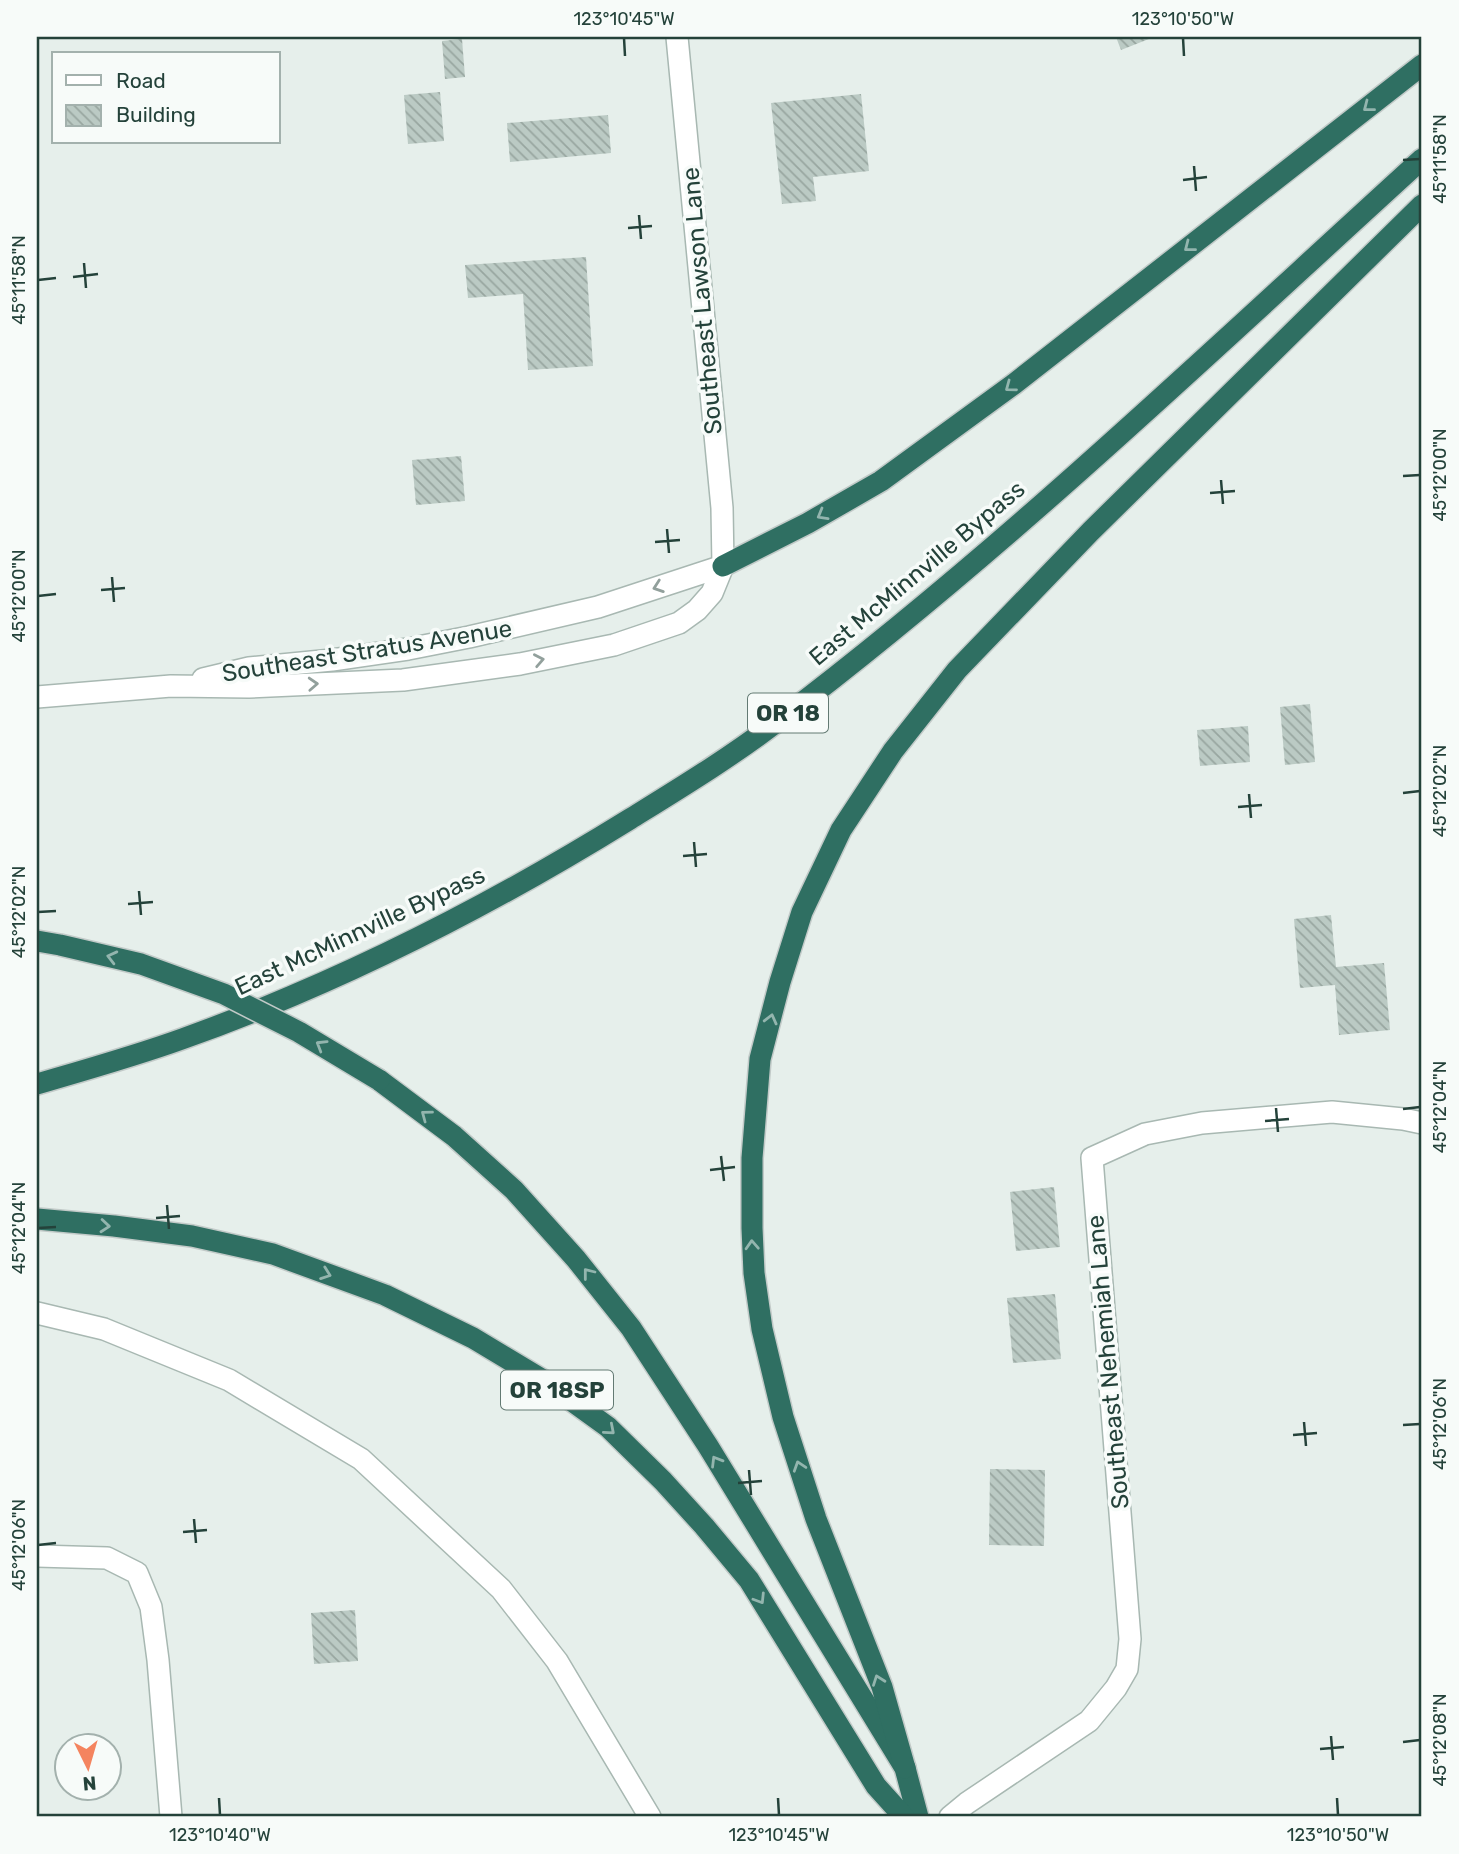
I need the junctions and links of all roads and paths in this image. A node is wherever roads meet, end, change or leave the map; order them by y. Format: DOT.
graph roads {
  1 [pos="677,37"];
  2 [pos="1422,65"];
  3 [pos="1422,159"];
  4 [pos="1422,205"];
  5 [pos="723,566"];
  6 [pos="171,686"];
  7 [pos="37,697"];
  8 [pos="37,941"];
  9 [pos="37,1084"];
  10 [pos="1422,1124"];
  11 [pos="37,1219"];
  12 [pos="37,1313"];
  13 [pos="37,1556"];
  14 [pos="905,1769"];
  15 [pos="171,1817"];
  16 [pos="650,1817"];
  17 [pos="904,1817"];
  18 [pos="918,1817"];
  19 [pos="950,1817"];
  1 -- 5 [label="street, Southeast Lawson Lane"];
  2 -- 5 [label="highway, one-way"];
  3 -- 9 [label="highway, East McMinnville Bypass / OR 18"];
  14 -- 4 [label="highway, one-way"];
  5 -- 6 [label="street, Southeast Stratus Avenue, one-way"];
  6 -- 5 [label="street, Southeast Stratus Avenue, one-way"];
  6 -- 7 [label="street, Southeast Stratus Avenue"];
  14 -- 8 [label="highway, one-way, bridge"];
  10 -- 19 [label="street, Southeast Nehemiah Lane"];
  11 -- 17 [label="highway, OR 18SP, one-way"];
  12 -- 16 [label="street"];
  13 -- 15 [label="street"];
  14 -- 18 [label="highway"];
}
